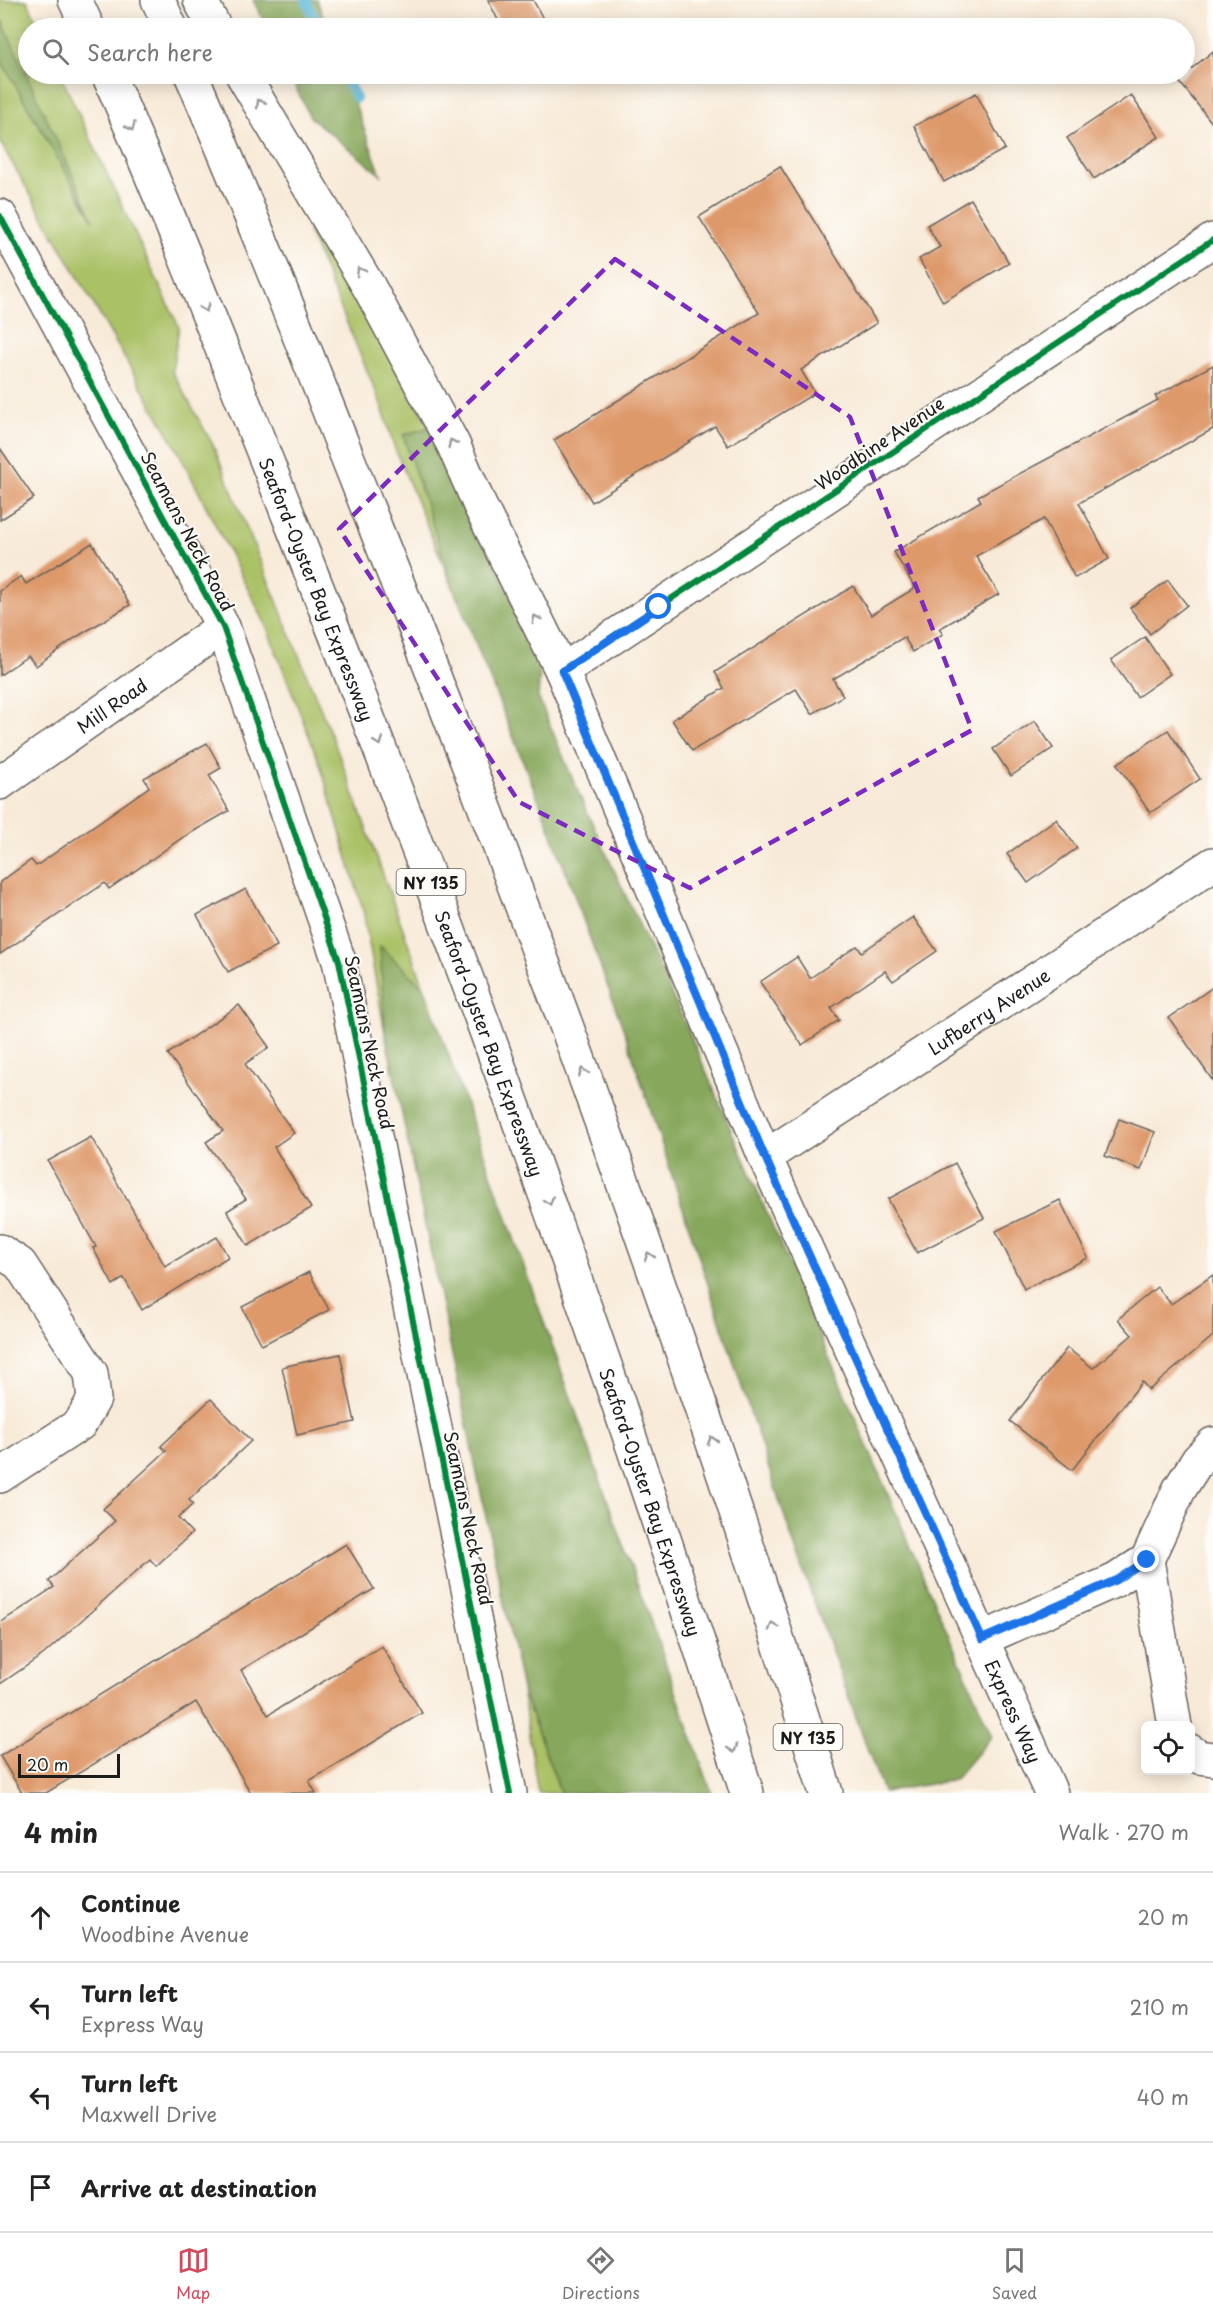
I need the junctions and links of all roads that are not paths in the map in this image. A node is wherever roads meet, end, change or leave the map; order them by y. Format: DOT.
graph roads {
  1 [pos="75,0"];
  2 [pos="159,0"];
  3 [pos="200,0"];
  4 [pos="83,18"];
  5 [pos="167,18"];
  6 [pos="210,18"];
  7 [pos="112,84"];
  8 [pos="195,84"];
  9 [pos="248,84"];
  10 [pos="0,216"];
  11 [pos="1213,240"];
  12 [pos="223,627"];
  13 [pos="562,671"];
  14 [pos="0,783"];
  15 [pos="1213,864"];
  16 [pos="765,1157"];
  17 [pos="0,1251"];
  18 [pos="1213,1444"];
  19 [pos="0,1476"];
  20 [pos="1147,1560"];
  21 [pos="982,1639"];
  22 [pos="1174,1721"];
  23 [pos="1195,1754"];
  24 [pos="1213,1759"];
  25 [pos="510,1793"];
  26 [pos="747,1793"];
  27 [pos="825,1793"];
  28 [pos="1051,1793"];
  1 -- 4 [label="main road"];
  2 -- 5 [label="main road"];
  3 -- 6 [label="main road"];
  7 -- 26 [label="main road, Seaford-Oyster Bay Expressway / NY 135, one-way"];
  27 -- 8 [label="main road, NY 135, one-way"];
  13 -- 9 [label="main road, Express Way, one-way"];
  10 -- 12 [label="main road, Seamans Neck Road"];
  11 -- 13 [label="main road, Woodbine Avenue"];
  12 -- 14 [label="main road, Mill Road"];
  12 -- 25 [label="main road, Seamans Neck Road"];
  13 -- 16 [label="main road, Express Way"];
  15 -- 16 [label="main road, Lufberry Avenue"];
  16 -- 21 [label="main road, Express Way"];
  17 -- 19 [label="main road"];
  18 -- 20 [label="main road"];
  20 -- 21 [label="main road"];
  20 -- 22 [label="main road"];
  21 -- 28 [label="main road, Express Way"];
  23 -- 24 [label="main road"];
}
